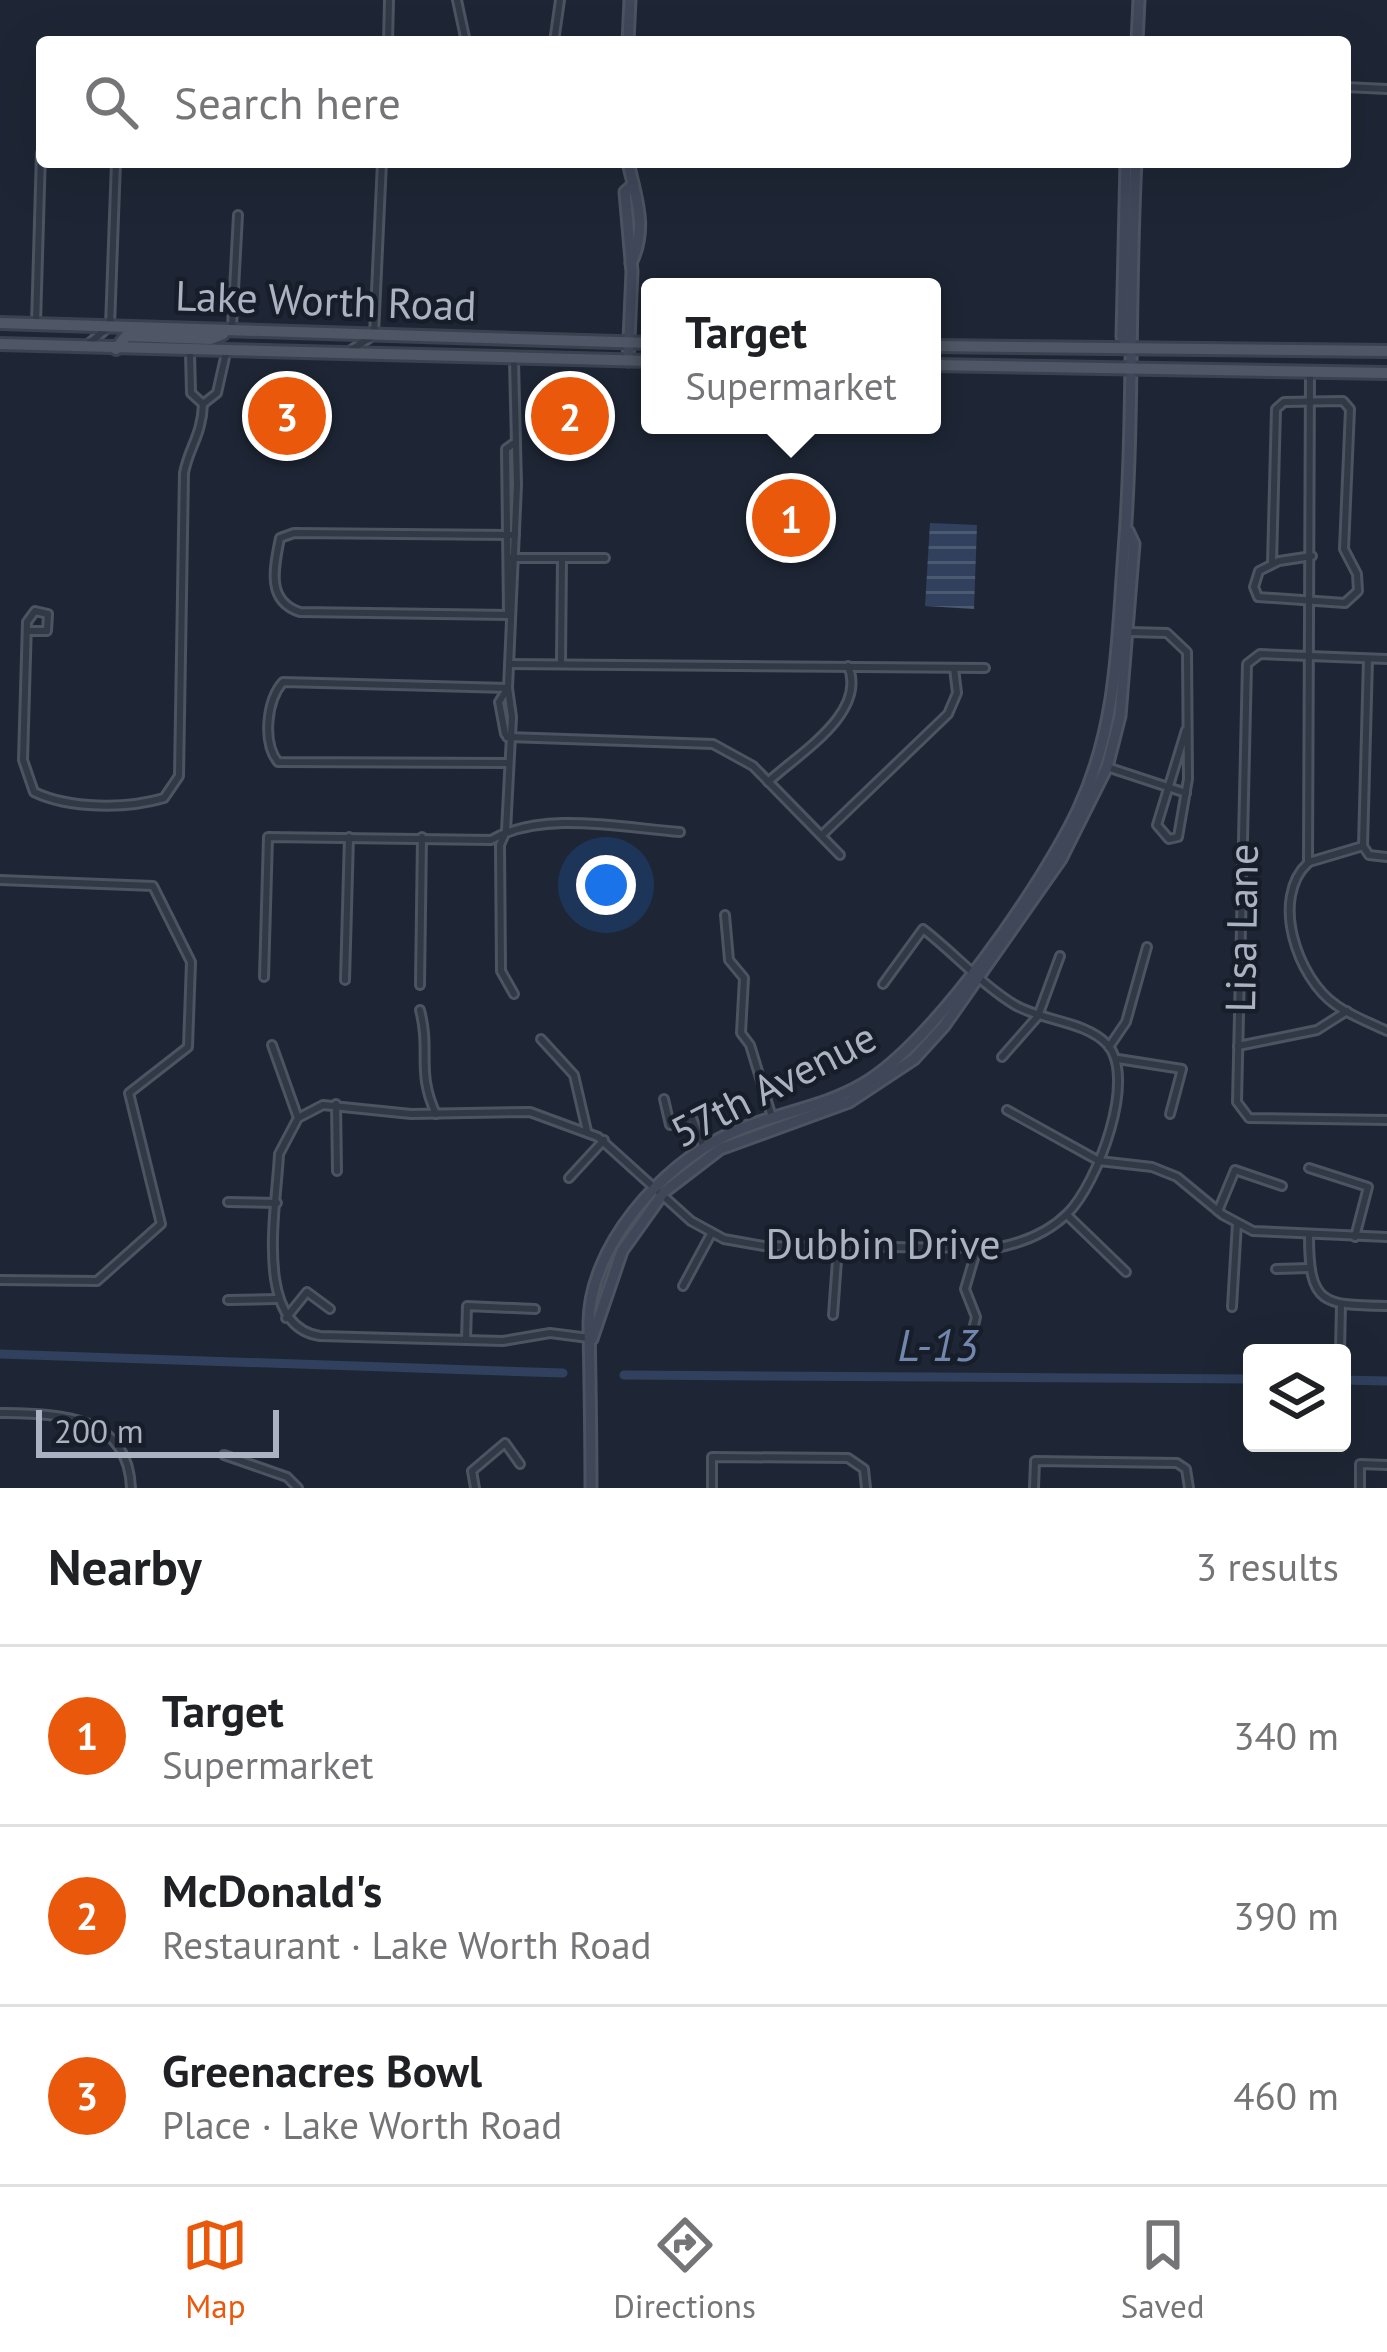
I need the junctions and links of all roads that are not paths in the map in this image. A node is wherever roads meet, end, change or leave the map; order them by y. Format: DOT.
graph roads {
  1 [pos="389,0"];
  2 [pos="457,0"];
  3 [pos="560,0"];
  4 [pos="630,0"];
  5 [pos="1139,0"];
  6 [pos="388,36"];
  7 [pos="465,36"];
  8 [pos="555,36"];
  9 [pos="628,36"];
  10 [pos="1137,36"];
  11 [pos="1351,87"];
  12 [pos="1387,88"];
  13 [pos="41,168"];
  14 [pos="116,168"];
  15 [pos="382,168"];
  16 [pos="629,168"];
  17 [pos="1126,168"];
  18 [pos="1136,168"];
  19 [pos="238,215"];
  20 [pos="37,324"];
  21 [pos="110,326"];
  22 [pos="0,327"];
  23 [pos="232,331"];
  24 [pos="374,335"];
  25 [pos="628,343"];
  26 [pos="641,343"];
  27 [pos="0,344"];
  28 [pos="81,348"];
  29 [pos="116,349"];
  30 [pos="941,349"];
  31 [pos="1130,349"];
  32 [pos="1387,351"];
  33 [pos="190,352"];
  34 [pos="226,353"];
  35 [pos="330,356"];
  36 [pos="514,361"];
  37 [pos="628,361"];
  38 [pos="641,362"];
  39 [pos="941,365"];
  40 [pos="1131,369"];
  41 [pos="1387,370"];
  42 [pos="1310,371"];
  43 [pos="1310,400"];
  44 [pos="203,404"];
  45 [pos="513,444"];
  46 [pos="1128,531"];
  47 [pos="515,536"];
  48 [pos="505,537"];
  49 [pos="1312,556"];
  50 [pos="509,558"];
  51 [pos="562,558"];
  52 [pos="605,558"];
  53 [pos="1272,564"];
  54 [pos="1311,603"];
  55 [pos="508,615"];
  56 [pos="30,631"];
  57 [pos="1130,632"];
  58 [pos="1311,656"];
  59 [pos="1369,658"];
  60 [pos="1387,659"];
  61 [pos="508,664"];
  62 [pos="560,664"];
  63 [pos="848,666"];
  64 [pos="954,668"];
  65 [pos="985,668"];
  66 [pos="508,688"];
  67 [pos="1186,730"];
  68 [pos="507,737"];
  69 [pos="507,763"];
  70 [pos="1107,767"];
  71 [pos="768,782"];
  72 [pos="1168,787"];
  73 [pos="1186,793"];
  74 [pos="506,831"];
  75 [pos="680,832"];
  76 [pos="821,836"];
  77 [pos="349,837"];
  78 [pos="422,837"];
  79 [pos="1363,846"];
  80 [pos="840,855"];
  81 [pos="1387,856"];
  82 [pos="1308,862"];
  83 [pos="0,880"];
  84 [pos="725,915"];
  85 [pos="1147,947"];
  86 [pos="1060,956"];
  87 [pos="977,972"];
  88 [pos="264,977"];
  89 [pos="345,980"];
  90 [pos="883,984"];
  91 [pos="420,985"];
  92 [pos="514,994"];
  93 [pos="420,1010"];
  94 [pos="1347,1011"];
  95 [pos="1038,1016"];
  96 [pos="1387,1031"];
  97 [pos="541,1039"];
  98 [pos="272,1045"];
  99 [pos="1238,1046"];
  100 [pos="1109,1047"];
  101 [pos="1002,1057"];
  102 [pos="1117,1059"];
  103 [pos="664,1099"];
  104 [pos="336,1104"];
  105 [pos="1007,1110"];
  106 [pos="436,1114"];
  107 [pos="1170,1114"];
  108 [pos="298,1118"];
  109 [pos="1387,1120"];
  110 [pos="774,1122"];
  111 [pos="587,1131"];
  112 [pos="604,1140"];
  113 [pos="706,1153"];
  114 [pos="1099,1161"];
  115 [pos="1309,1168"];
  116 [pos="337,1171"];
  117 [pos="569,1178"];
  118 [pos="1282,1186"];
  119 [pos="660,1189"];
  120 [pos="228,1202"];
  121 [pos="277,1203"];
  122 [pos="1218,1211"];
  123 [pos="1066,1214"];
  124 [pos="1237,1222"];
  125 [pos="711,1234"];
  126 [pos="1309,1236"];
  127 [pos="1355,1237"];
  128 [pos="1387,1237"];
  129 [pos="838,1247"];
  130 [pos="977,1248"];
  131 [pos="1309,1268"];
  132 [pos="1276,1269"];
  133 [pos="1126,1272"];
  134 [pos="0,1280"];
  135 [pos="683,1286"];
  136 [pos="276,1299"];
  137 [pos="228,1300"];
  138 [pos="1342,1305"];
  139 [pos="1232,1306"];
  140 [pos="1387,1306"];
  141 [pos="330,1309"];
  142 [pos="535,1309"];
  143 [pos="833,1315"];
  144 [pos="286,1318"];
  145 [pos="592,1339"];
  146 [pos="466,1340"];
  147 [pos="970,1342"];
  148 [pos="1340,1344"];
  149 [pos="0,1413"];
  150 [pos="224,1455"];
  151 [pos="520,1464"];
  152 [pos="1387,1465"];
  153 [pos="131,1488"];
  154 [pos="298,1488"];
  155 [pos="476,1488"];
  156 [pos="591,1488"];
  157 [pos="712,1488"];
  158 [pos="866,1488"];
  159 [pos="1034,1488"];
  160 [pos="1190,1488"];
  161 [pos="1360,1488"];
  1 -- 6 [label="street"];
  2 -- 7 [label="street"];
  3 -- 8 [label="street"];
  4 -- 9 [label="street"];
  5 -- 10 [label="street"];
  11 -- 12 [label="street"];
  13 -- 20 [label="street"];
  14 -- 21 [label="street"];
  15 -- 24 [label="street"];
  16 -- 25 [label="street"];
  17 -- 31 [label="street, 57th Avenue"];
  18 -- 31 [label="street, 57th Avenue"];
  19 -- 23 [label="street"];
  20 -- 21 [label="main road, Lake Worth Road"];
  20 -- 22 [label="main road, Lake Worth Road"];
  21 -- 23 [label="main road, Lake Worth Road"];
  21 -- 28 [label="street"];
  23 -- 24 [label="main road, Lake Worth Road"];
  23 -- 29 [label="main road"];
  24 -- 25 [label="main road, Lake Worth Road"];
  24 -- 35 [label="street"];
  25 -- 26 [label="main road, Lake Worth Road"];
  25 -- 37 [label="street"];
  27 -- 28 [label="main road, Lake Worth Road"];
  28 -- 29 [label="main road, Lake Worth Road"];
  29 -- 33 [label="main road, Lake Worth Road"];
  30 -- 31 [label="main road"];
  31 -- 32 [label="main road"];
  31 -- 40 [label="street, 57th Avenue"];
  33 -- 34 [label="main road, Lake Worth Road"];
  33 -- 44 [label="street"];
  34 -- 35 [label="main road, Lake Worth Road"];
  34 -- 44 [label="street"];
  35 -- 36 [label="main road, Lake Worth Road"];
  36 -- 37 [label="main road, Lake Worth Road"];
  36 -- 45 [label="street"];
  37 -- 38 [label="main road, Lake Worth Road"];
  39 -- 40 [label="main road"];
  40 -- 42 [label="main road"];
  40 -- 46 [label="street, 57th Avenue"];
  41 -- 42 [label="main road"];
  42 -- 43 [label="street"];
  43 -- 49 [label="street"];
  43 -- 53 [label="street"];
  43 -- 54 [label="street"];
  44 -- 56 [label="street"];
  45 -- 47 [label="street"];
  45 -- 48 [label="street"];
  46 -- 57 [label="street, 57th Avenue"];
  46 -- 87 [label="street, 57th Avenue"];
  47 -- 48 [label="street"];
  47 -- 50 [label="street"];
  48 -- 50 [label="street"];
  48 -- 55 [label="street"];
  49 -- 53 [label="street"];
  49 -- 54 [label="street"];
  50 -- 51 [label="street"];
  50 -- 55 [label="street"];
  51 -- 52 [label="street"];
  51 -- 62 [label="street"];
  53 -- 54 [label="street"];
  54 -- 58 [label="street"];
  55 -- 61 [label="street"];
  56 -- 56 [label="street"];
  57 -- 67 [label="street"];
  57 -- 70 [label="street, 57th Avenue"];
  58 -- 59 [label="street"];
  58 -- 82 [label="street"];
  58 -- 99 [label="street, Lisa Lane"];
  59 -- 60 [label="street"];
  59 -- 79 [label="street"];
  61 -- 62 [label="street"];
  61 -- 66 [label="street"];
  62 -- 63 [label="street"];
  63 -- 64 [label="street"];
  63 -- 71 [label="street"];
  64 -- 65 [label="street"];
  64 -- 76 [label="street"];
  66 -- 68 [label="street"];
  66 -- 69 [label="street"];
  67 -- 72 [label="street"];
  67 -- 73 [label="street"];
  68 -- 69 [label="street"];
  68 -- 71 [label="street"];
  69 -- 74 [label="street"];
  70 -- 72 [label="street"];
  70 -- 87 [label="street, 57th Avenue"];
  71 -- 76 [label="street"];
  72 -- 73 [label="street"];
  72 -- 73 [label="street"];
  74 -- 75 [label="street"];
  74 -- 78 [label="street"];
  74 -- 92 [label="street"];
  76 -- 80 [label="street"];
  77 -- 78 [label="street"];
  77 -- 88 [label="street"];
  77 -- 89 [label="street"];
  78 -- 91 [label="street"];
  79 -- 81 [label="street"];
  79 -- 82 [label="street"];
  82 -- 94 [label="street"];
  83 -- 134 [label="street"];
  84 -- 110 [label="street"];
  85 -- 100 [label="street"];
  86 -- 95 [label="street"];
  87 -- 90 [label="street"];
  87 -- 95 [label="street"];
  87 -- 110 [label="street, 57th Avenue"];
  93 -- 106 [label="street"];
  94 -- 96 [label="street"];
  94 -- 99 [label="street"];
  95 -- 100 [label="street"];
  95 -- 101 [label="street"];
  97 -- 111 [label="street"];
  98 -- 108 [label="street"];
  99 -- 109 [label="street, Lisa Lane"];
  100 -- 102 [label="street"];
  102 -- 107 [label="street"];
  102 -- 114 [label="street, Dubbin Drive"];
  103 -- 113 [label="street"];
  104 -- 106 [label="street, Dubbin Drive"];
  104 -- 108 [label="street"];
  104 -- 116 [label="street"];
  105 -- 114 [label="street"];
  106 -- 111 [label="street, Dubbin Drive"];
  108 -- 121 [label="street"];
  110 -- 113 [label="street, 57th Avenue"];
  111 -- 112 [label="street, Dubbin Drive"];
  112 -- 117 [label="street"];
  112 -- 119 [label="street, Dubbin Drive"];
  113 -- 119 [label="street, 57th Avenue"];
  114 -- 122 [label="street"];
  114 -- 123 [label="street, Dubbin Drive"];
  115 -- 127 [label="street"];
  118 -- 122 [label="street"];
  119 -- 125 [label="street, Dubbin Drive"];
  119 -- 145 [label="street, 57th Avenue"];
  120 -- 121 [label="street"];
  121 -- 136 [label="street"];
  122 -- 124 [label="street"];
  123 -- 130 [label="street, Dubbin Drive"];
  123 -- 133 [label="street"];
  124 -- 126 [label="street"];
  124 -- 139 [label="street"];
  125 -- 129 [label="street, Dubbin Drive"];
  125 -- 135 [label="street"];
  126 -- 127 [label="street"];
  126 -- 131 [label="street"];
  127 -- 128 [label="street"];
  129 -- 130 [label="street, Dubbin Drive"];
  129 -- 143 [label="street"];
  130 -- 147 [label="street"];
  131 -- 132 [label="street"];
  131 -- 138 [label="street"];
  136 -- 137 [label="street"];
  136 -- 144 [label="street"];
  138 -- 140 [label="street"];
  138 -- 148 [label="street"];
  141 -- 144 [label="street"];
  142 -- 146 [label="street"];
  144 -- 146 [label="street"];
  145 -- 146 [label="street"];
  145 -- 156 [label="street, 57th Avenue"];
  149 -- 153 [label="street"];
  150 -- 154 [label="street"];
  151 -- 155 [label="street"];
  152 -- 161 [label="street"];
  157 -- 158 [label="street"];
  159 -- 160 [label="street"];
}
